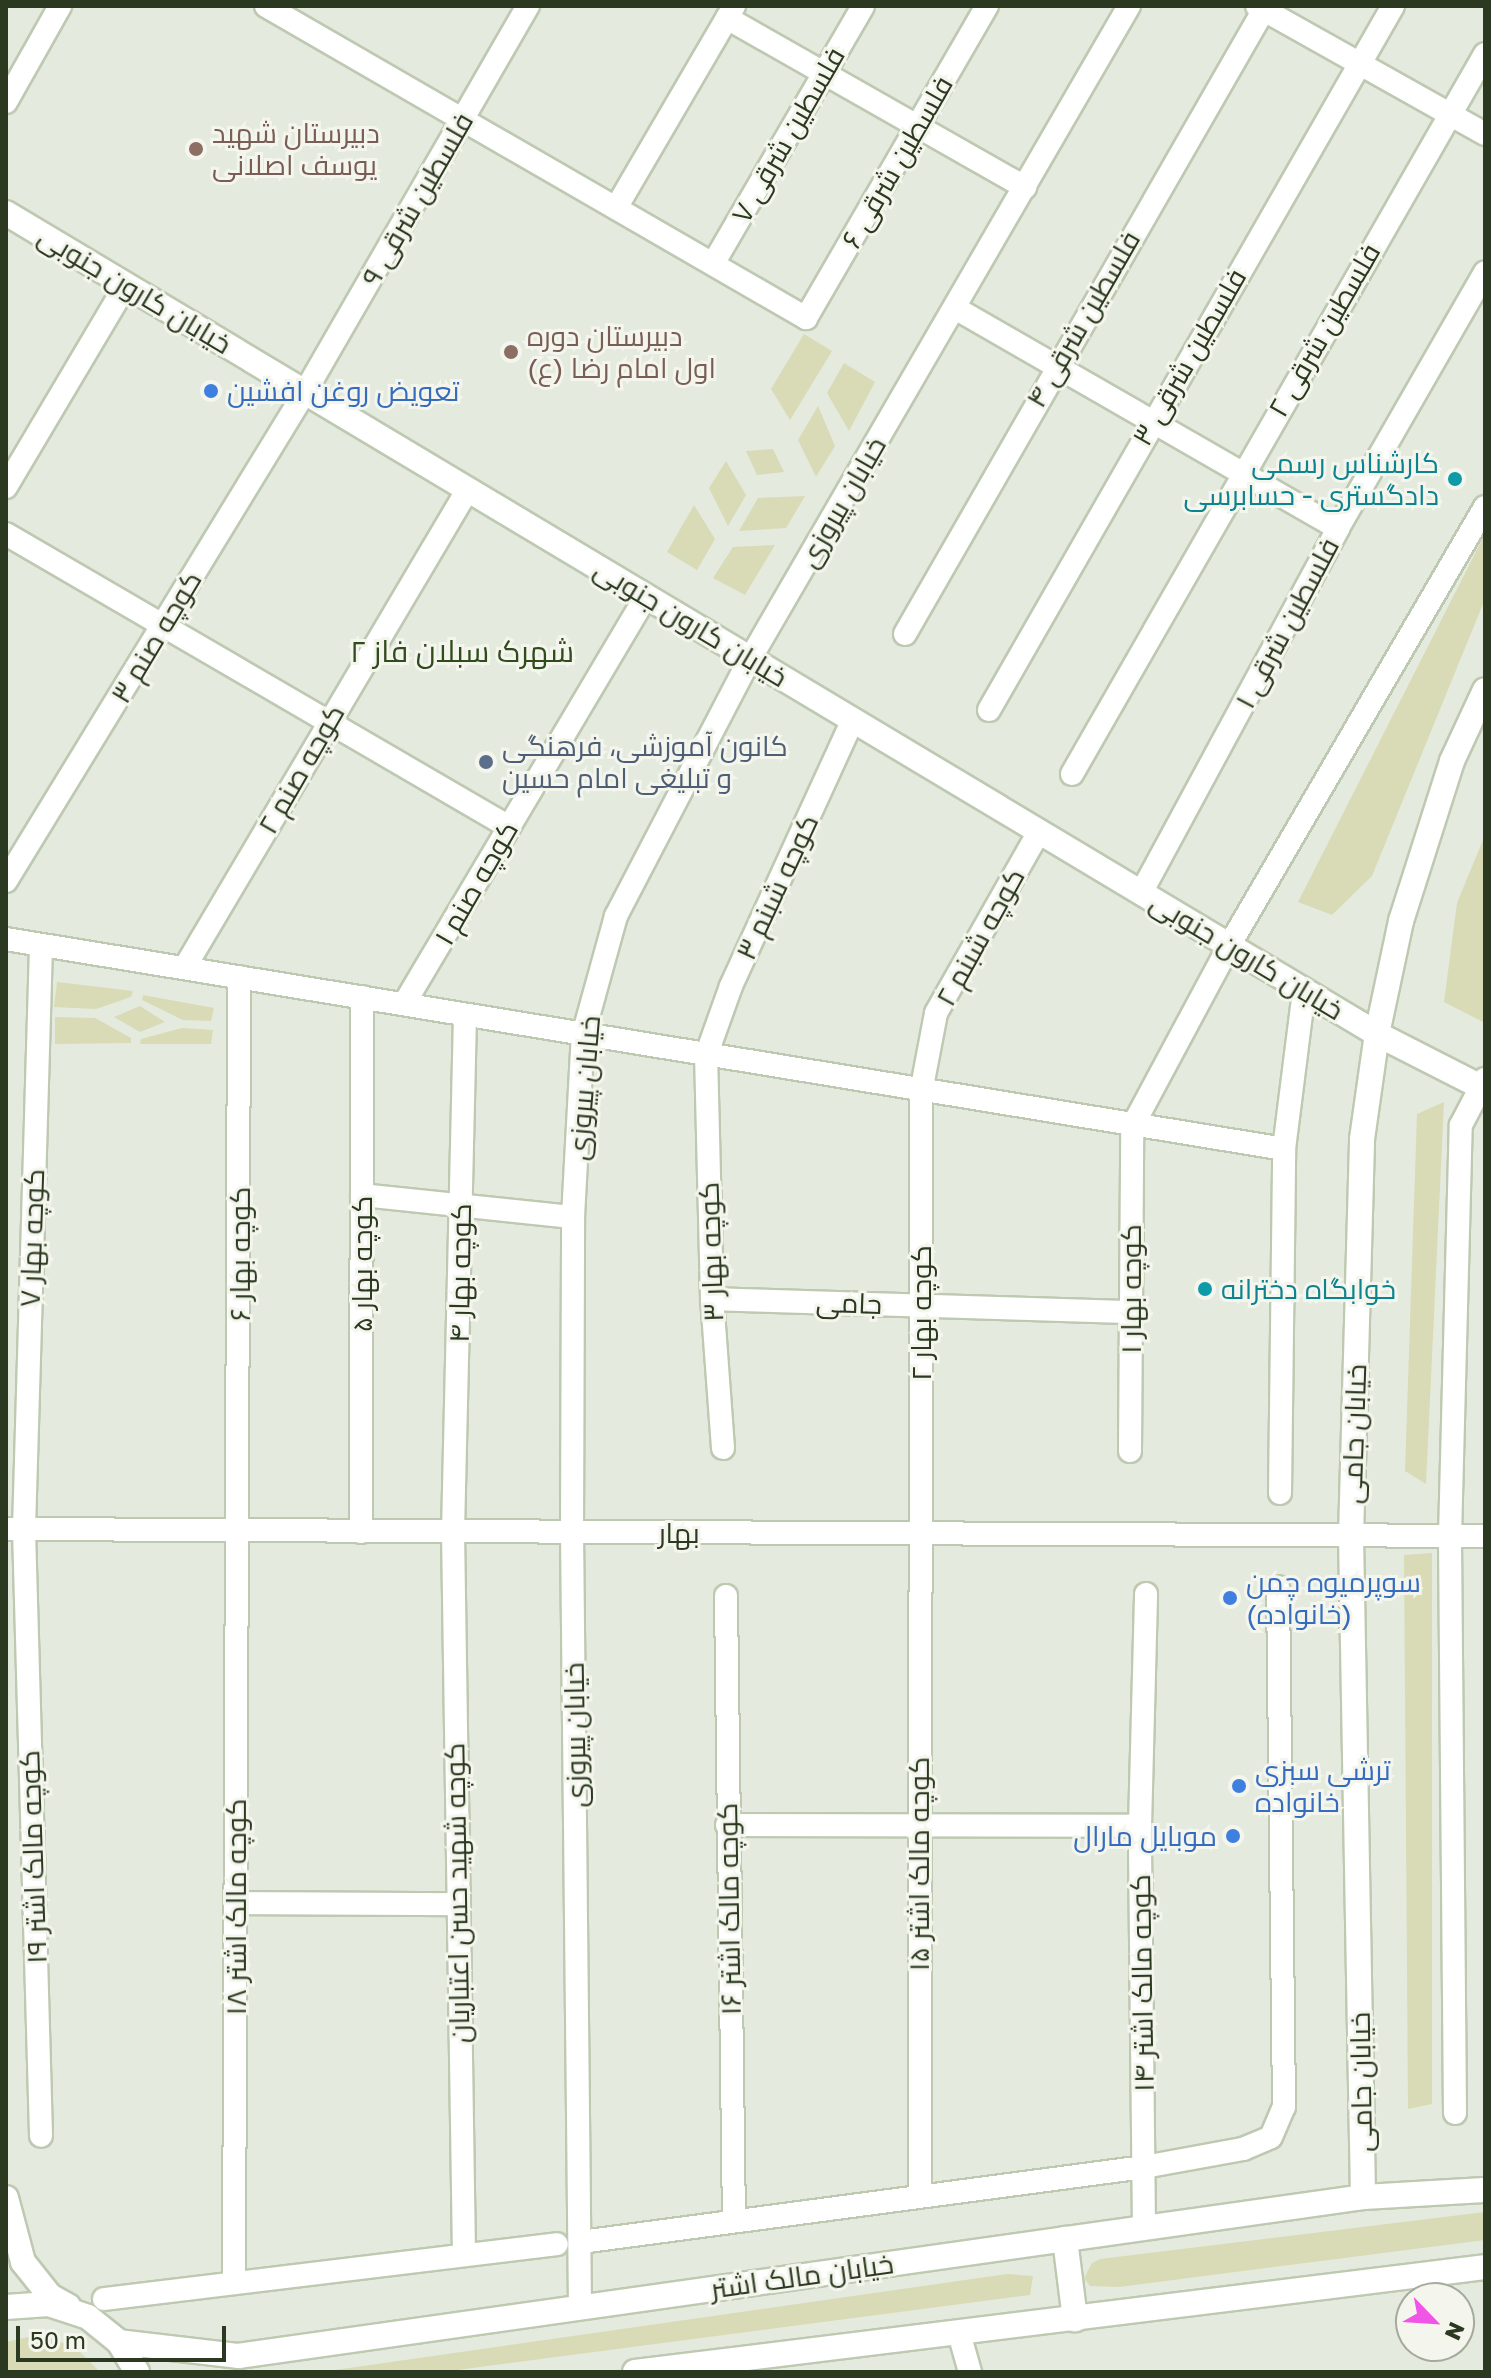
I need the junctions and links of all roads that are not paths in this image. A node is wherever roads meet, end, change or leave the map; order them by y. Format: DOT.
graph roads {
  1 [pos="60,6"];
  2 [pos="266,6"];
  3 [pos="528,6"];
  4 [pos="863,6"];
  5 [pos="987,6"];
  6 [pos="1393,6"];
  7 [pos="1262,7"];
  8 [pos="1119,10"];
  9 [pos="731,12"];
  10 [pos="1485,54"];
  11 [pos="1359,63"];
  12 [pos="823,75"];
  13 [pos="6,102"];
  14 [pos="1450,114"];
  15 [pos="464,117"];
  16 [pos="916,129"];
  17 [pos="1485,134"];
  18 [pos="1025,187"];
  19 [pos="616,208"];
  20 [pos="6,213"];
  21 [pos="713,264"];
  22 [pos="1485,272"];
  23 [pos="126,285"];
  24 [pos="955,308"];
  25 [pos="1056,365"];
  26 [pos="305,392"];
  27 [pos="1152,420"];
  28 [pos="1241,472"];
  29 [pos="6,487"];
  30 [pos="468,489"];
  31 [pos="1485,507"];
  32 [pos="1338,528"];
  33 [pos="6,534"];
  34 [pos="646,596"];
  35 [pos="164,625"];
  36 [pos="905,634"];
  37 [pos="750,659"];
  38 [pos="1485,690"];
  39 [pos="989,710"];
  40 [pos="853,720"];
  41 [pos="328,722"];
  42 [pos="1072,774"];
  43 [pos="509,827"];
  44 [pos="1039,832"];
  45 [pos="6,881"];
  46 [pos="1141,893"];
  47 [pos="6,939"];
  48 [pos="41,946"];
  49 [pos="1229,946"];
  50 [pos="185,967"];
  51 [pos="239,977"];
  52 [pos="1304,990"];
  53 [pos="362,997"];
  54 [pos="404,1004"];
  55 [pos="465,1015"];
  56 [pos="1377,1034"];
  57 [pos="583,1035"];
  58 [pos="706,1056"];
  59 [pos="1484,1085"];
  60 [pos="921,1092"];
  61 [pos="1132,1127"];
  62 [pos="1284,1149"];
  63 [pos="362,1195"];
  64 [pos="462,1205"];
  65 [pos="573,1217"];
  66 [pos="712,1299"];
  67 [pos="921,1305"];
  68 [pos="1131,1312"];
  69 [pos="723,1448"];
  70 [pos="1130,1451"];
  71 [pos="1280,1493"];
  72 [pos="15,1530"];
  73 [pos="241,1531"];
  74 [pos="361,1532"];
  75 [pos="453,1532"];
  76 [pos="572,1532"];
  77 [pos="922,1534"];
  78 [pos="1351,1536"];
  79 [pos="1450,1536"];
  80 [pos="1485,1536"];
  81 [pos="1278,1587"];
  82 [pos="1146,1594"];
  83 [pos="726,1596"];
  84 [pos="727,1825"];
  85 [pos="918,1826"];
  86 [pos="1140,1826"];
  87 [pos="235,1903"];
  88 [pos="456,1904"];
  89 [pos="1455,2113"];
  90 [pos="41,2136"];
  91 [pos="1144,2167"];
  92 [pos="1485,2190"];
  93 [pos="920,2195"];
  94 [pos="1363,2197"];
  95 [pos="6,2198"];
  96 [pos="734,2221"];
  97 [pos="1144,2228"];
  98 [pos="10,2239"];
  99 [pos="1065,2239"];
  100 [pos="581,2242"];
  101 [pos="557,2244"];
  102 [pos="464,2255"];
  103 [pos="1485,2267"];
  104 [pos="234,2282"];
  105 [pos="6,2307"];
  106 [pos="96,2308"];
  107 [pos="580,2308"];
  108 [pos="1075,2319"];
  109 [pos="959,2333"];
  110 [pos="119,2342"];
  111 [pos="226,2364"];
  112 [pos="766,2364"];
  113 [pos="137,2372"];
  114 [pos="635,2372"];
  115 [pos="970,2372"];
  1 -- 13 [label="street"];
  2 -- 15 [label="street"];
  3 -- 15 [label="street, فلسطین شرقی ۹"];
  4 -- 12 [label="street, فلسطین شرقی ۷"];
  5 -- 16 [label="street, فلسطین شرقی ۶"];
  6 -- 11 [label="street, فلسطین شرقی ۳"];
  7 -- 11 [label="street"];
  7 -- 25 [label="street, فلسطین شرقی ۴"];
  8 -- 18 [label="street, خیابان پیروزی"];
  9 -- 12 [label="street"];
  9 -- 19 [label="street"];
  10 -- 14 [label="street, فلسطین شرقی ۲"];
  11 -- 14 [label="street"];
  11 -- 27 [label="street, فلسطین شرقی ۳"];
  12 -- 16 [label="street"];
  12 -- 21 [label="street, فلسطین شرقی ۷"];
  14 -- 17 [label="street"];
  14 -- 28 [label="street, فلسطین شرقی ۲"];
  15 -- 19 [label="street"];
  15 -- 26 [label="street, فلسطین شرقی ۹"];
  16 -- 18 [label="street"];
  16 -- 21 [label="street, فلسطین شرقی ۶"];
  18 -- 24 [label="street, خیابان پیروزی"];
  19 -- 21 [label="street"];
  20 -- 23 [label="street, خیابان کارون جنوبی"];
  22 -- 32 [label="street, فلسطین شرقی ۱"];
  23 -- 26 [label="street, خیابان کارون جنوبی"];
  23 -- 29 [label="street"];
  24 -- 25 [label="street"];
  24 -- 37 [label="street, خیابان پیروزی"];
  25 -- 27 [label="street"];
  25 -- 36 [label="street, فلسطین شرقی ۴"];
  26 -- 30 [label="street, خیابان کارون جنوبی"];
  26 -- 35 [label="street, کوچه صنم ۳"];
  27 -- 28 [label="street"];
  27 -- 39 [label="street, فلسطین شرقی ۳"];
  28 -- 32 [label="street"];
  28 -- 42 [label="street, فلسطین شرقی ۲"];
  30 -- 34 [label="street, خیابان کارون جنوبی"];
  30 -- 41 [label="street, کوچه صنم ۲"];
  31 -- 49 [label="street"];
  32 -- 46 [label="street, فلسطین شرقی ۱"];
  33 -- 35 [label="street"];
  34 -- 37 [label="street, خیابان کارون جنوبی"];
  34 -- 43 [label="street, کوچه صنم ۱"];
  35 -- 41 [label="street"];
  35 -- 45 [label="street, کوچه صنم ۳"];
  37 -- 40 [label="street, خیابان کارون جنوبی"];
  37 -- 57 [label="street, خیابان پیروزی"];
  38 -- 56 [label="street, خیابان جامی"];
  40 -- 44 [label="street, خیابان کارون جنوبی"];
  40 -- 58 [label="street, کوچه شبنم ۳"];
  41 -- 43 [label="street"];
  41 -- 50 [label="street, کوچه صنم ۲"];
  43 -- 54 [label="street, کوچه صنم ۱"];
  44 -- 46 [label="street, خیابان کارون جنوبی"];
  44 -- 60 [label="street, کوچه شبنم ۲"];
  46 -- 49 [label="street, خیابان کارون جنوبی"];
  47 -- 48 [label="street"];
  48 -- 50 [label="street"];
  48 -- 72 [label="street, کوچه بهار ۷"];
  49 -- 52 [label="street, خیابان کارون جنوبی"];
  49 -- 61 [label="street"];
  50 -- 51 [label="street"];
  51 -- 53 [label="street"];
  51 -- 73 [label="street, کوچه بهار ۶"];
  52 -- 56 [label="street, خیابان کارون جنوبی"];
  52 -- 62 [label="street"];
  53 -- 54 [label="street"];
  53 -- 63 [label="street, کوچه بهار ۵"];
  54 -- 55 [label="street"];
  55 -- 57 [label="street"];
  55 -- 64 [label="street, کوچه بهار ۴"];
  56 -- 59 [label="street, خیابان کارون جنوبی"];
  56 -- 78 [label="street, خیابان جامی"];
  57 -- 58 [label="street"];
  57 -- 65 [label="street, خیابان پیروزی"];
  58 -- 60 [label="street"];
  58 -- 66 [label="street, کوچه بهار ۳"];
  59 -- 79 [label="street"];
  60 -- 61 [label="street"];
  60 -- 67 [label="street, کوچه بهار ۲"];
  61 -- 62 [label="street"];
  61 -- 68 [label="street, کوچه بهار ۱"];
  62 -- 71 [label="street"];
  63 -- 64 [label="street"];
  63 -- 74 [label="street, کوچه بهار ۵"];
  64 -- 65 [label="street"];
  64 -- 75 [label="street, کوچه بهار ۴"];
  65 -- 76 [label="street, خیابان پیروزی"];
  66 -- 67 [label="street, جامی"];
  66 -- 69 [label="street, کوچه بهار ۳"];
  67 -- 68 [label="street, جامی"];
  67 -- 77 [label="street, کوچه بهار ۲"];
  68 -- 70 [label="street, کوچه بهار ۱"];
  72 -- 73 [label="street, بهار"];
  72 -- 90 [label="street, کوچه مالک اشتر ۱۹"];
  73 -- 74 [label="street, بهار"];
  73 -- 87 [label="street, کوچه مالک اشتر ۱۸"];
  74 -- 75 [label="street, بهار"];
  75 -- 76 [label="street, بهار"];
  75 -- 88 [label="street, کوچه شهید حسن اعتباریان"];
  76 -- 77 [label="street, بهار"];
  76 -- 100 [label="street, خیابان پیروزی"];
  77 -- 78 [label="street, بهار"];
  77 -- 85 [label="street, کوچه مالک اشتر ۱۵"];
  78 -- 79 [label="street, بهار"];
  78 -- 94 [label="street, خیابان جامی"];
  79 -- 80 [label="street, بهار"];
  79 -- 89 [label="street"];
  81 -- 91 [label="street"];
  82 -- 86 [label="street, کوچه مالک اشتر ۱۴"];
  83 -- 84 [label="street, کوچه مالک اشتر ۱۶"];
  84 -- 85 [label="street"];
  84 -- 96 [label="street, کوچه مالک اشتر ۱۶"];
  85 -- 86 [label="street"];
  85 -- 93 [label="street, کوچه مالک اشتر ۱۵"];
  86 -- 91 [label="street, کوچه مالک اشتر ۱۴"];
  87 -- 88 [label="street"];
  87 -- 104 [label="street, کوچه مالک اشتر ۱۸"];
  88 -- 102 [label="street, کوچه شهید حسن اعتباریان"];
  91 -- 93 [label="street"];
  91 -- 97 [label="street, کوچه مالک اشتر ۱۴"];
  92 -- 94 [label="street, خیابان مالک اشتر"];
  93 -- 96 [label="street"];
  94 -- 97 [label="street, خیابان مالک اشتر"];
  95 -- 98 [label="street"];
  96 -- 100 [label="street"];
  97 -- 99 [label="street, خیابان مالک اشتر"];
  98 -- 106 [label="street"];
  99 -- 107 [label="street, خیابان مالک اشتر"];
  99 -- 108 [label="street"];
  100 -- 107 [label="street, خیابان پیروزی"];
  101 -- 102 [label="street"];
  102 -- 104 [label="street"];
  103 -- 108 [label="street"];
  104 -- 106 [label="street"];
  105 -- 106 [label="street"];
  106 -- 110 [label="street"];
  107 -- 111 [label="street, خیابان مالک اشتر"];
  108 -- 109 [label="street"];
  109 -- 112 [label="street"];
  109 -- 115 [label="street"];
  110 -- 111 [label="street, خیابان مالک اشتر"];
  110 -- 113 [label="street"];
  112 -- 114 [label="street"];
}
